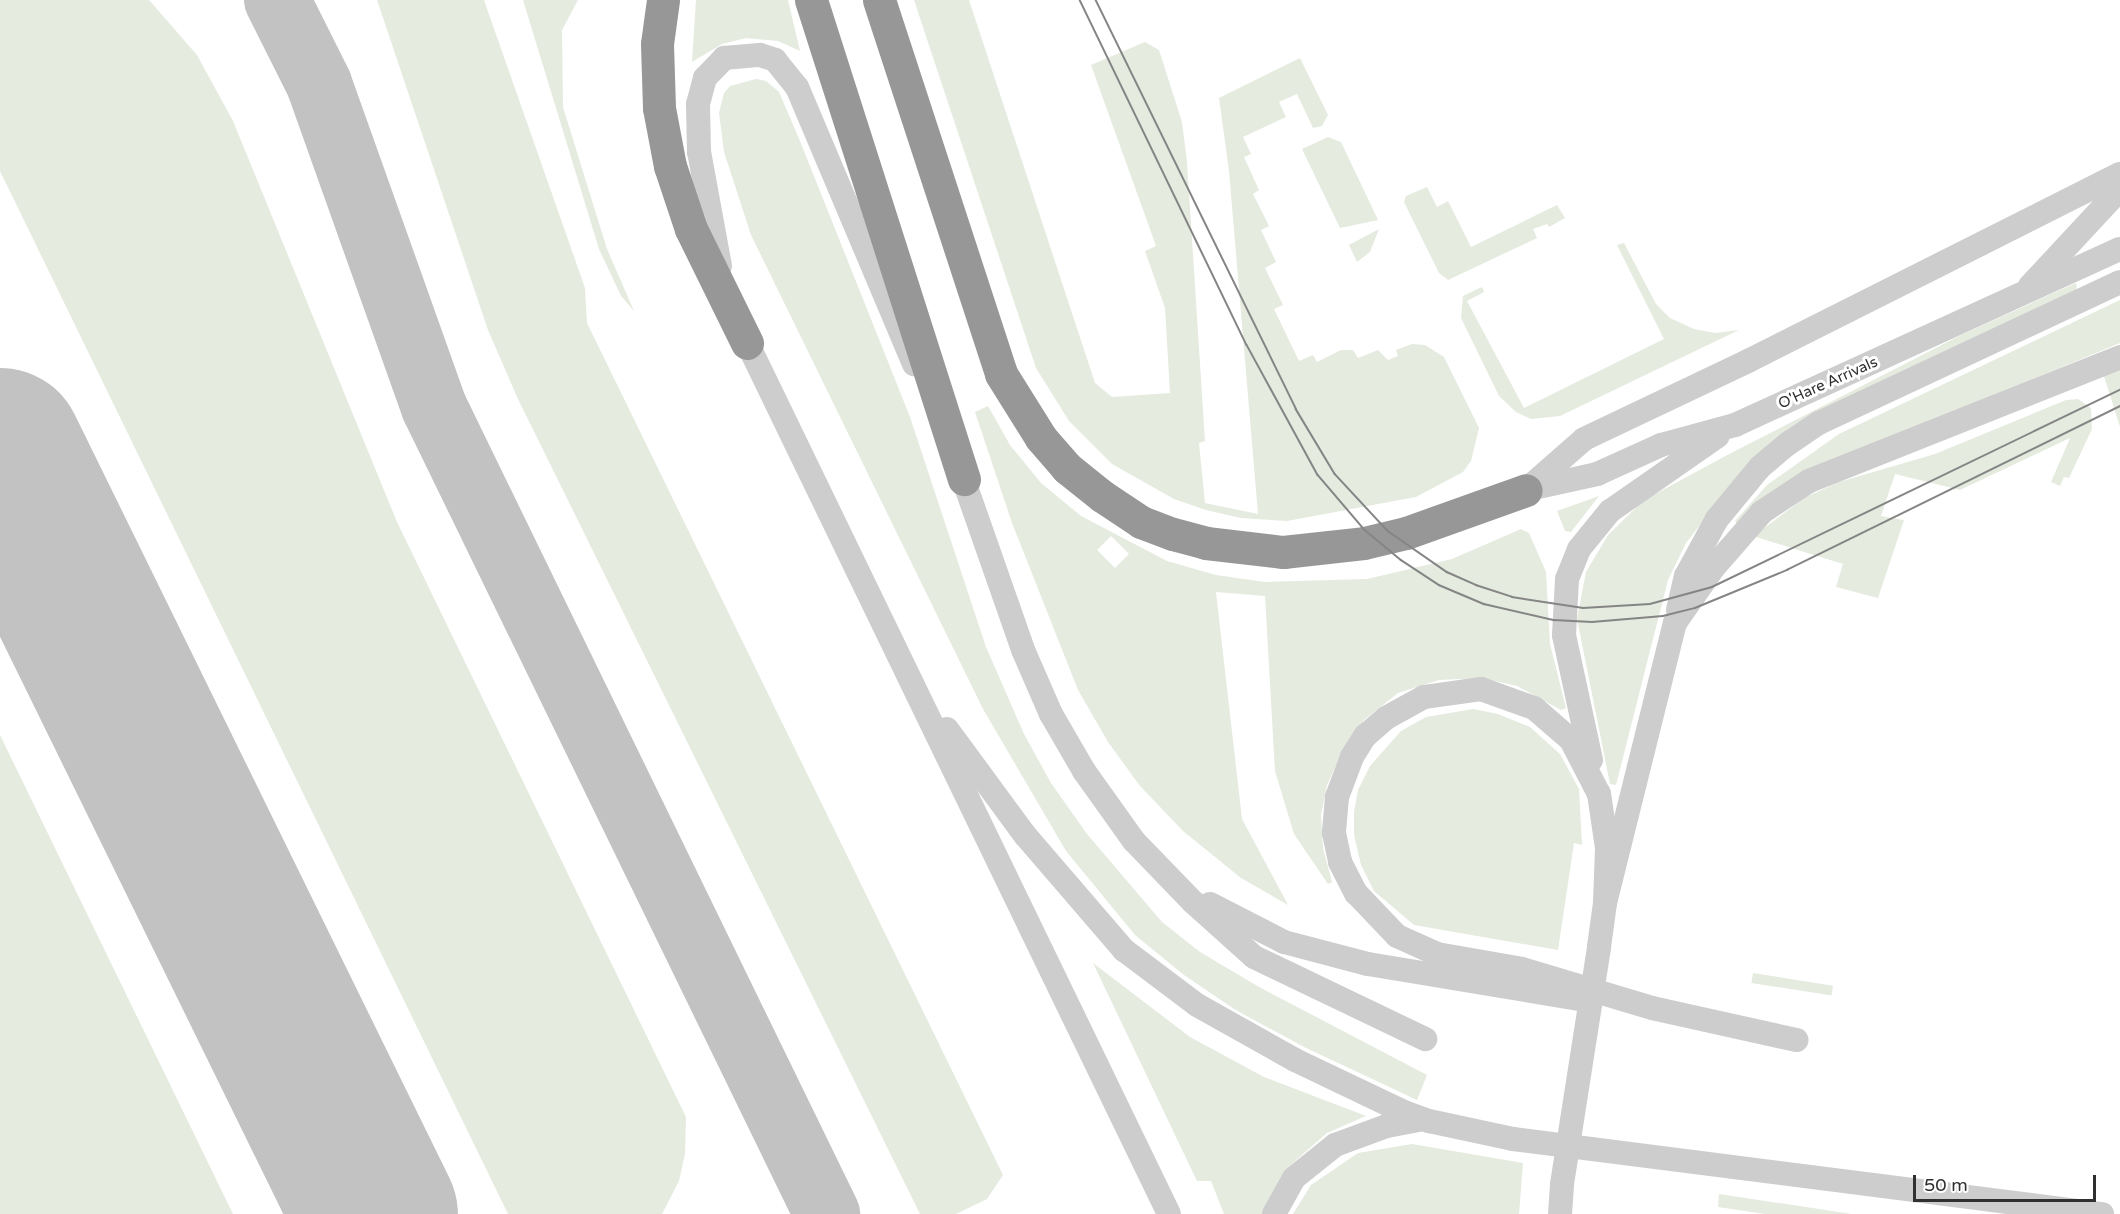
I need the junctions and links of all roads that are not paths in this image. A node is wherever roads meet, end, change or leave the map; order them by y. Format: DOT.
graph roads {
  1 [pos="663,0"];
  2 [pos="811,0"];
  3 [pos="879,0"];
  4 [pos="2120,174"];
  5 [pos="2120,189"];
  6 [pos="2120,249"];
  7 [pos="2120,282"];
  8 [pos="2021,296"];
  9 [pos="747,343"];
  10 [pos="2120,357"];
  11 [pos="1735,424"];
  12 [pos="964,479"];
  13 [pos="1526,490"];
  14 [pos="1675,623"];
  15 [pos="902,663"];
  16 [pos="1599,795"];
  17 [pos="1134,841"];
  18 [pos="1605,903"];
  19 [pos="1680,1016"];
  20 [pos="1425,1039"];
  21 [pos="1796,1040"];
  22 [pos="1422,1119"];
  23 [pos="1169,1214"];
  24 [pos="1274,1214"];
  25 [pos="1560,1214"];
  26 [pos="2102,1214"];
  1 -- 9 [label="highway"];
  2 -- 12 [label="highway"];
  3 -- 13 [label="highway"];
  4 -- 13 [label="street"];
  5 -- 8 [label="street"];
  6 -- 8 [label="street, O'Hare Arrivals"];
  7 -- 14 [label="street"];
  8 -- 11 [label="street, O'Hare Arrivals"];
  9 -- 12 [label="street"];
  9 -- 15 [label="street"];
  10 -- 14 [label="street"];
  11 -- 13 [label="street, O'Hare Arrivals"];
  11 -- 16 [label="street"];
  12 -- 17 [label="street"];
  14 -- 18 [label="street"];
  15 -- 22 [label="street"];
  15 -- 23 [label="street"];
  16 -- 18 [label="street"];
  16 -- 19 [label="street"];
  17 -- 19 [label="street"];
  17 -- 20 [label="street"];
  18 -- 25 [label="street, bridge"];
  19 -- 21 [label="street"];
  22 -- 24 [label="street"];
  22 -- 26 [label="street"];
}
